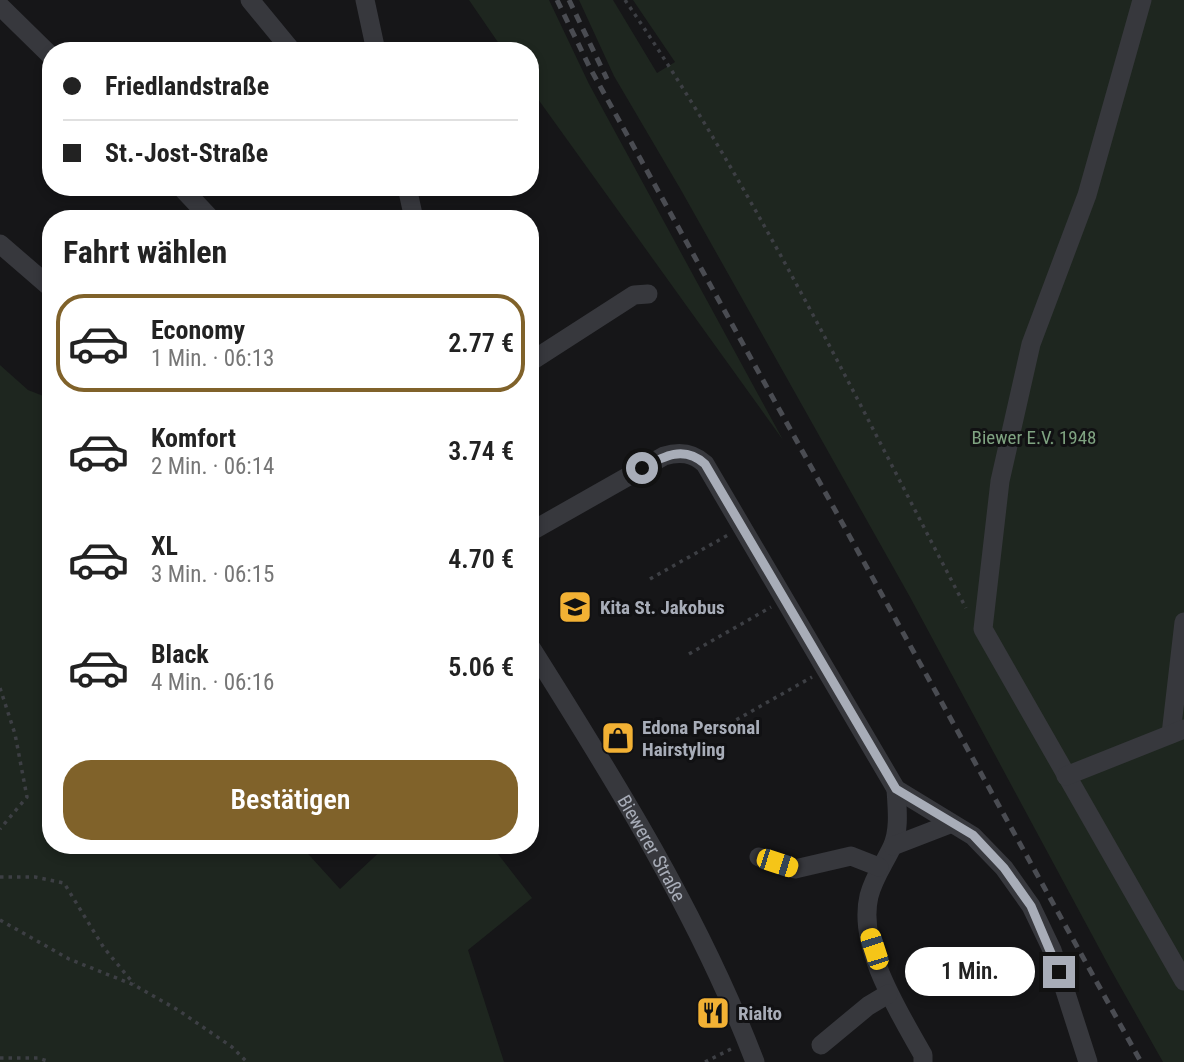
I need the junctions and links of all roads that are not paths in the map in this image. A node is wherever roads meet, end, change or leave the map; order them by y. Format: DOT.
graph roads {
  1 [pos="250,0"];
  2 [pos="365,0"];
  3 [pos="1142,0"];
  4 [pos="0,6"];
  5 [pos="285,42"];
  6 [pos="374,42"];
  7 [pos="42,47"];
  8 [pos="189,196"];
  9 [pos="202,210"];
  10 [pos="0,244"];
  11 [pos="42,280"];
  12 [pos="648,294"];
  13 [pos="539,356"];
  14 [pos="539,527"];
  15 [pos="1184,622"];
  16 [pos="539,660"];
  17 [pos="1177,732"];
  18 [pos="1066,775"];
  19 [pos="896,789"];
  20 [pos="950,824"];
  21 [pos="893,846"];
  22 [pos="759,857"];
  23 [pos="879,867"];
  24 [pos="1184,981"];
  25 [pos="888,994"];
  26 [pos="821,1045"];
  27 [pos="1086,1061"];
  28 [pos="755,1062"];
  29 [pos="923,1062"];
  1 -- 5 [label="street"];
  2 -- 6 [label="street"];
  3 -- 18 [label="street"];
  4 -- 7 [label="street"];
  8 -- 9 [label="street"];
  10 -- 11 [label="street"];
  12 -- 13 [label="street"];
  14 -- 19 [label="street"];
  15 -- 17 [label="street"];
  16 -- 28 [label="street, Biewerer Straße"];
  17 -- 18 [label="street"];
  18 -- 24 [label="street"];
  19 -- 20 [label="street"];
  19 -- 21 [label="street"];
  20 -- 21 [label="street"];
  20 -- 27 [label="street"];
  21 -- 23 [label="street"];
  22 -- 23 [label="street"];
  23 -- 25 [label="street"];
  25 -- 26 [label="street"];
  25 -- 29 [label="street"];
}
